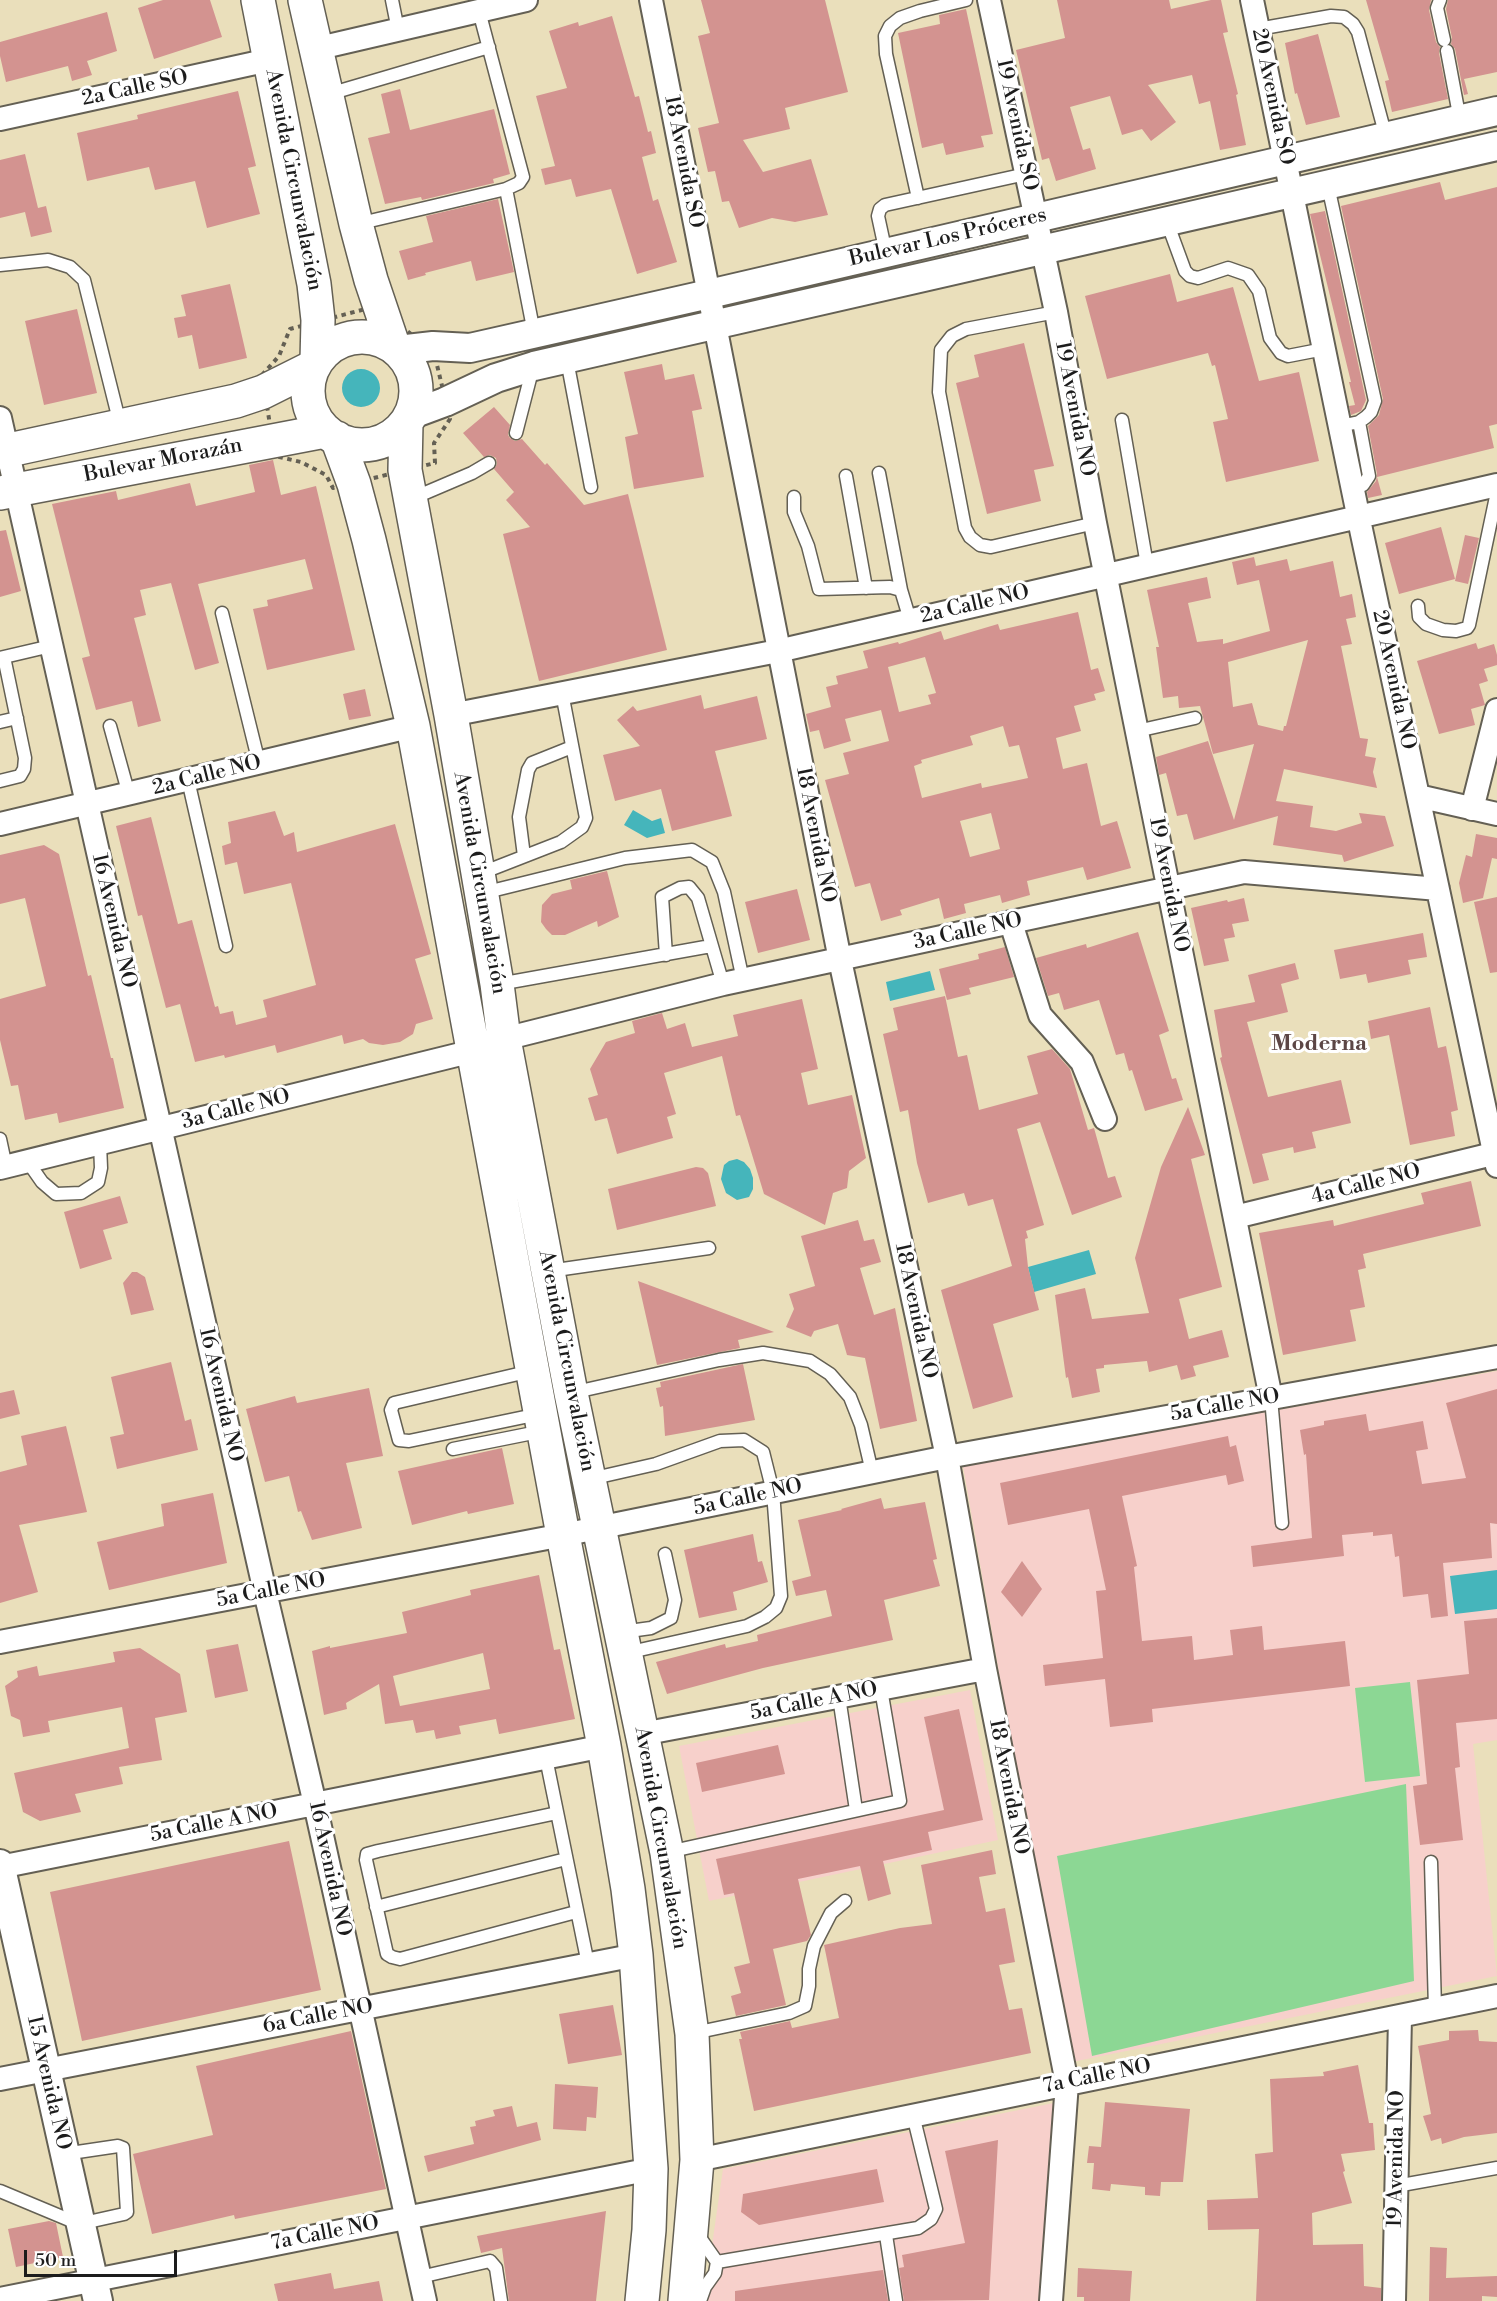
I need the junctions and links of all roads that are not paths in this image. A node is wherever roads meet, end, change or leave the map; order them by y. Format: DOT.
graph roads {
  1 [pos="258,0"];
  2 [pos="305,0"];
  3 [pos="392,0"];
  4 [pos="526,0"];
  5 [pos="651,0"];
  6 [pos="966,0"];
  7 [pos="989,0"];
  8 [pos="1252,0"];
  9 [pos="1440,0"];
  10 [pos="479,11"];
  11 [pos="1258,29"];
  12 [pos="398,30"];
  13 [pos="489,47"];
  14 [pos="315,49"];
  15 [pos="269,60"];
  16 [pos="326,95"];
  17 [pos="1497,111"];
  18 [pos="0,119"];
  19 [pos="1460,120"];
  20 [pos="1386,137"];
  21 [pos="1497,147"];
  22 [pos="1286,160"];
  23 [pos="1026,174"];
  24 [pos="1329,186"];
  25 [pos="506,189"];
  26 [pos="1293,194"];
  27 [pos="918,198"];
  28 [pos="1035,218"];
  29 [pos="1167,222"];
  30 [pos="356,224"];
  31 [pos="1042,250"];
  32 [pos="886,253"];
  33 [pos="0,265"];
  34 [pos="709,294"];
  35 [pos="1056,312"];
  36 [pos="715,325"];
  37 [pos="534,333"];
  38 [pos="396,348"];
  39 [pos="1324,349"];
  40 [pos="567,360"];
  41 [pos="315,364"];
  42 [pos="534,366"];
  43 [pos="0,418"];
  44 [pos="408,419"];
  45 [pos="1122,420"];
  46 [pos="1349,424"];
  47 [pos="120,426"];
  48 [pos="516,433"];
  49 [pos="331,435"];
  50 [pos="3,452"];
  51 [pos="489,463"];
  52 [pos="879,473"];
  53 [pos="846,476"];
  54 [pos="1497,485"];
  55 [pos="591,487"];
  56 [pos="8,491"];
  57 [pos="1497,492"];
  58 [pos="794,497"];
  59 [pos="410,500"];
  60 [pos="1358,516"];
  61 [pos="1095,523"];
  62 [pos="1147,566"];
  63 [pos="1105,575"];
  64 [pos="866,588"];
  65 [pos="901,590"];
  66 [pos="1418,606"];
  67 [pos="222,614"];
  68 [pos="910,620"];
  69 [pos="51,646"];
  70 [pos="778,651"];
  71 [pos="2,657"];
  72 [pos="562,693"];
  73 [pos="1497,710"];
  74 [pos="451,715"];
  75 [pos="17,718"];
  76 [pos="1195,718"];
  77 [pos="0,722"];
  78 [pos="110,726"];
  79 [pos="413,726"];
  80 [pos="1137,731"];
  81 [pos="572,747"];
  82 [pos="259,763"];
  83 [pos="188,780"];
  84 [pos="0,781"];
  85 [pos="129,795"];
  86 [pos="1418,796"];
  87 [pos="86,804"];
  88 [pos="1472,809"];
  89 [pos="1497,814"];
  90 [pos="0,824"];
  91 [pos="524,856"];
  92 [pos="480,884"];
  93 [pos="1169,889"];
  94 [pos="1438,889"];
  95 [pos="1011,923"];
  96 [pos="226,946"];
  97 [pos="711,946"];
  98 [pos="666,955"];
  99 [pos="840,960"];
  100 [pos="733,982"];
  101 [pos="497,984"];
  102 [pos="504,1039"];
  103 [pos="473,1051"];
  104 [pos="1105,1119"];
  105 [pos="160,1129"];
  106 [pos="0,1139"];
  107 [pos="100,1144"];
  108 [pos="1496,1157"];
  109 [pos="28,1162"];
  110 [pos="3,1168"];
  111 [pos="1235,1217"];
  112 [pos="709,1248"];
  113 [pos="548,1271"];
  114 [pos="1497,1357"];
  115 [pos="532,1371"];
  116 [pos="571,1393"];
  117 [pos="1271,1398"];
  118 [pos="542,1422"];
  119 [pos="453,1449"];
  120 [pos="947,1457"];
  121 [pos="872,1472"];
  122 [pos="589,1479"];
  123 [pos="773,1492"];
  124 [pos="1282,1523"];
  125 [pos="599,1528"];
  126 [pos="563,1535"];
  127 [pos="665,1554"];
  128 [pos="265,1592"];
  129 [pos="0,1642"];
  130 [pos="623,1642"];
  131 [pos="985,1669"];
  132 [pos="881,1689"];
  133 [pos="839,1697"];
  134 [pos="642,1734"];
  135 [pos="604,1746"];
  136 [pos="546,1758"];
  137 [pos="315,1804"];
  138 [pos="856,1810"];
  139 [pos="557,1814"];
  140 [pos="667,1853"];
  141 [pos="566,1859"];
  142 [pos="1431,1862"];
  143 [pos="0,1866"];
  144 [pos="845,1901"];
  145 [pos="376,1907"];
  146 [pos="576,1912"];
  147 [pos="636,1955"];
  148 [pos="588,1964"];
  149 [pos="1497,1996"];
  150 [pos="359,2009"];
  151 [pos="1435,2009"];
  152 [pos="1400,2017"];
  153 [pos="692,2034"];
  154 [pos="45,2070"];
  155 [pos="0,2079"];
  156 [pos="1067,2083"];
  157 [pos="913,2115"];
  158 [pos="63,2154"];
  159 [pos="697,2160"];
  160 [pos="1497,2168"];
  161 [pos="645,2170"];
  162 [pos="1396,2186"];
  163 [pos="0,2191"];
  164 [pos="406,2218"];
  165 [pos="79,2224"];
  166 [pos="692,2226"];
  167 [pos="886,2235"];
  168 [pos="717,2262"];
  169 [pos="420,2277"];
  170 [pos="95,2291"];
  171 [pos="0,2299"];
  172 [pos="426,2301"];
  173 [pos="501,2301"];
  174 [pos="629,2301"];
  175 [pos="642,2301"];
  176 [pos="685,2301"];
  177 [pos="700,2301"];
  178 [pos="896,2301"];
  179 [pos="1051,2301"];
  180 [pos="1394,2301"];
  1 -- 15 [label="main road, Avenida Circunvalación"];
  2 -- 14 [label="main road"];
  3 -- 12 [label="lane"];
  4 -- 10 [label="street"];
  5 -- 34 [label="street, 18 Avenida SO"];
  6 -- 27 [label="lane"];
  7 -- 23 [label="street, 19 Avenida SO"];
  8 -- 11 [label="street, 20 Avenida SO"];
  9 -- 19 [label="lane"];
  10 -- 12 [label="street"];
  10 -- 13 [label="lane"];
  11 -- 20 [label="lane"];
  11 -- 22 [label="street, 20 Avenida SO"];
  12 -- 14 [label="street"];
  13 -- 16 [label="lane"];
  13 -- 25 [label="lane"];
  14 -- 16 [label="main road"];
  15 -- 18 [label="street, 2a Calle SO"];
  15 -- 41 [label="main road, Avenida Circunvalación"];
  16 -- 30 [label="main road"];
  17 -- 19 [label="street, Bulevar Los Próceres"];
  19 -- 20 [label="street, Bulevar Los Próceres"];
  20 -- 22 [label="street, Bulevar Los Próceres"];
  21 -- 24 [label="street, Bulevar Los Próceres"];
  22 -- 26 [label="street, 20 Avenida SO"];
  22 -- 28 [label="street, Bulevar Los Próceres"];
  23 -- 27 [label="lane"];
  23 -- 28 [label="street, 19 Avenida SO"];
  24 -- 26 [label="street, Bulevar Los Próceres"];
  24 -- 46 [label="lane"];
  25 -- 30 [label="lane"];
  25 -- 37 [label="lane"];
  26 -- 29 [label="street, Bulevar Los Próceres"];
  26 -- 39 [label="street, 20 Avenida NO"];
  27 -- 32 [label="lane"];
  28 -- 31 [label="street, 19 Avenida SO"];
  28 -- 32 [label="street, Bulevar Los Próceres"];
  29 -- 31 [label="street, Bulevar Los Próceres"];
  29 -- 39 [label="lane"];
  30 -- 38 [label="main road"];
  31 -- 35 [label="street, 19 Avenida NO"];
  31 -- 36 [label="street, Bulevar Los Próceres"];
  32 -- 34 [label="street, Bulevar Los Próceres"];
  33 -- 47 [label="lane"];
  34 -- 36 [label="street, 18 Avenida SO"];
  34 -- 37 [label="street, Bulevar Los Próceres"];
  35 -- 61 [label="street, 19 Avenida NO"];
  35 -- 61 [label="lane"];
  36 -- 40 [label="street, Bulevar Los Próceres"];
  36 -- 70 [label="street, 18 Avenida NO"];
  37 -- 38 [label="street, Bulevar Los Próceres"];
  38 -- 41 [label="main road"];
  38 -- 44 [label="main road"];
  39 -- 46 [label="street, 20 Avenida NO"];
  40 -- 42 [label="street, Bulevar Los Próceres"];
  40 -- 55 [label="lane"];
  41 -- 47 [label="main road, Bulevar Morazán"];
  41 -- 49 [label="main road"];
  42 -- 44 [label="street, Bulevar Los Próceres"];
  42 -- 48 [label="lane"];
  43 -- 50 [label="street, 16 Avenida NO"];
  44 -- 49 [label="main road"];
  44 -- 59 [label="main road, Avenida Circunvalación"];
  45 -- 62 [label="lane"];
  46 -- 60 [label="street, 20 Avenida NO"];
  47 -- 50 [label="main road, Bulevar Morazán"];
  49 -- 56 [label="main road, Bulevar Morazán"];
  49 -- 79 [label="main road, Avenida Circunvalación"];
  50 -- 56 [label="street, 16 Avenida NO"];
  51 -- 59 [label="lane"];
  52 -- 65 [label="lane"];
  53 -- 64 [label="lane"];
  54 -- 60 [label="street, 2a Calle NO"];
  56 -- 69 [label="street, 16 Avenida NO"];
  57 -- 66 [label="lane"];
  58 -- 64 [label="lane"];
  59 -- 74 [label="main road, Avenida Circunvalación"];
  60 -- 62 [label="street, 2a Calle NO"];
  60 -- 86 [label="street, 20 Avenida NO"];
  61 -- 63 [label="street, 19 Avenida NO"];
  62 -- 63 [label="street, 2a Calle NO"];
  63 -- 68 [label="street, 2a Calle NO"];
  63 -- 80 [label="street, 19 Avenida NO"];
  64 -- 65 [label="lane"];
  65 -- 68 [label="lane"];
  67 -- 82 [label="lane"];
  68 -- 70 [label="street, 2a Calle NO"];
  69 -- 71 [label="lane"];
  69 -- 87 [label="street, 16 Avenida NO"];
  70 -- 72 [label="street, 2a Calle NO"];
  70 -- 99 [label="street, 18 Avenida NO"];
  71 -- 75 [label="lane"];
  72 -- 74 [label="street, 2a Calle NO"];
  72 -- 81 [label="lane"];
  73 -- 88 [label="street"];
  74 -- 92 [label="main road, Avenida Circunvalación"];
  75 -- 77 [label="lane"];
  75 -- 84 [label="lane"];
  76 -- 80 [label="lane"];
  78 -- 85 [label="lane"];
  79 -- 82 [label="street, 2a Calle NO"];
  79 -- 103 [label="main road, Avenida Circunvalación"];
  80 -- 93 [label="street, 19 Avenida NO"];
  81 -- 91 [label="lane"];
  81 -- 91 [label="lane"];
  82 -- 83 [label="street, 2a Calle NO"];
  83 -- 85 [label="street, 2a Calle NO"];
  83 -- 96 [label="lane"];
  85 -- 87 [label="street, 2a Calle NO"];
  86 -- 88 [label="street"];
  86 -- 94 [label="street, 20 Avenida NO"];
  87 -- 90 [label="street, 2a Calle NO"];
  87 -- 105 [label="street, 16 Avenida NO"];
  88 -- 89 [label="street"];
  91 -- 92 [label="lane"];
  92 -- 100 [label="lane"];
  92 -- 101 [label="main road, Avenida Circunvalación"];
  93 -- 94 [label="street, 3a Calle NO"];
  93 -- 95 [label="street, 3a Calle NO"];
  93 -- 111 [label="street, 19 Avenida NO"];
  94 -- 108 [label="street, 20 Avenida NO"];
  95 -- 99 [label="street, 3a Calle NO"];
  95 -- 104 [label="street"];
  97 -- 98 [label="lane"];
  97 -- 98 [label="lane"];
  97 -- 100 [label="lane"];
  98 -- 101 [label="lane"];
  99 -- 100 [label="street, 3a Calle NO"];
  99 -- 120 [label="street, 18 Avenida NO"];
  100 -- 102 [label="street, 3a Calle NO"];
  101 -- 102 [label="main road, Avenida Circunvalación"];
  102 -- 113 [label="main road, Avenida Circunvalación"];
  103 -- 105 [label="street, 3a Calle NO"];
  103 -- 115 [label="main road, Avenida Circunvalación"];
  105 -- 107 [label="street, 3a Calle NO"];
  105 -- 128 [label="street, 16 Avenida NO"];
  106 -- 110 [label="lane"];
  107 -- 109 [label="street, 3a Calle NO"];
  107 -- 109 [label="lane"];
  108 -- 111 [label="street, 4a Calle NO"];
  109 -- 110 [label="street, 3a Calle NO"];
  111 -- 117 [label="street, 19 Avenida NO"];
  112 -- 113 [label="lane"];
  113 -- 116 [label="main road, Avenida Circunvalación"];
  114 -- 117 [label="street, 5a Calle NO"];
  115 -- 118 [label="main road, Avenida Circunvalación"];
  115 -- 118 [label="lane"];
  116 -- 121 [label="lane"];
  116 -- 122 [label="main road, Avenida Circunvalación"];
  117 -- 120 [label="street, 5a Calle NO"];
  117 -- 124 [label="lane, 19 Avenida NO"];
  118 -- 119 [label="lane"];
  118 -- 126 [label="main road, Avenida Circunvalación"];
  120 -- 121 [label="street, 5a Calle NO"];
  120 -- 131 [label="street, 18 Avenida NO"];
  121 -- 123 [label="street, 5a Calle NO"];
  122 -- 123 [label="lane"];
  122 -- 125 [label="main road, Avenida Circunvalación"];
  123 -- 125 [label="street, 5a Calle NO"];
  123 -- 130 [label="lane"];
  125 -- 126 [label="street, 5a Calle NO"];
  125 -- 130 [label="main road, Avenida Circunvalación"];
  126 -- 128 [label="street, 5a Calle NO"];
  126 -- 135 [label="main road, Avenida Circunvalación"];
  127 -- 130 [label="lane"];
  128 -- 129 [label="street, 5a Calle NO"];
  128 -- 137 [label="street, 16 Avenida NO"];
  130 -- 134 [label="main road, Avenida Circunvalación"];
  131 -- 132 [label="street, 5a Calle A NO"];
  131 -- 156 [label="street, 18 Avenida NO"];
  132 -- 133 [label="street, 5a Calle A NO"];
  132 -- 138 [label="lane"];
  133 -- 134 [label="street, 5a Calle A NO"];
  133 -- 138 [label="lane"];
  134 -- 140 [label="main road, Avenida Circunvalación"];
  135 -- 136 [label="street, 5a Calle A NO"];
  135 -- 147 [label="main road, Avenida Circunvalación"];
  136 -- 137 [label="street, 5a Calle A NO"];
  136 -- 139 [label="lane"];
  137 -- 143 [label="street, 5a Calle A NO"];
  137 -- 150 [label="street, 16 Avenida NO"];
  138 -- 140 [label="lane"];
  139 -- 141 [label="lane"];
  139 -- 145 [label="lane"];
  140 -- 153 [label="main road, Avenida Circunvalación"];
  141 -- 145 [label="lane"];
  141 -- 146 [label="lane"];
  142 -- 151 [label="lane"];
  143 -- 154 [label="street, 15 Avenida NO"];
  144 -- 153 [label="lane"];
  145 -- 146 [label="lane"];
  146 -- 148 [label="lane"];
  147 -- 148 [label="street, 6a Calle NO"];
  147 -- 161 [label="main road, Avenida Circunvalación"];
  148 -- 150 [label="street, 6a Calle NO"];
  149 -- 151 [label="street, 7a Calle NO"];
  150 -- 154 [label="street, 6a Calle NO"];
  150 -- 164 [label="street, 16 Avenida NO"];
  151 -- 152 [label="street, 7a Calle NO"];
  152 -- 156 [label="street, 7a Calle NO"];
  152 -- 162 [label="street, 19 Avenida NO"];
  153 -- 159 [label="main road, Avenida Circunvalación"];
  154 -- 155 [label="street, 6a Calle NO"];
  154 -- 158 [label="street, 15 Avenida NO"];
  156 -- 157 [label="street, 7a Calle NO"];
  156 -- 179 [label="street, 18 Avenida NO"];
  157 -- 159 [label="street, 7a Calle NO"];
  157 -- 167 [label="lane"];
  158 -- 165 [label="street, 15 Avenida NO"];
  158 -- 165 [label="lane"];
  159 -- 166 [label="main road, Avenida Circunvalación"];
  160 -- 162 [label="lane"];
  161 -- 164 [label="street, 7a Calle NO"];
  161 -- 174 [label="main road"];
  161 -- 175 [label="main road, Avenida Circunvalación"];
  162 -- 180 [label="street, 19 Avenida NO"];
  163 -- 165 [label="lane"];
  164 -- 169 [label="street, 16 Avenida NO"];
  164 -- 170 [label="street, 7a Calle NO"];
  165 -- 170 [label="street, 15 Avenida NO"];
  166 -- 168 [label="lane"];
  166 -- 176 [label="main road, Avenida Circunvalación"];
  167 -- 168 [label="lane"];
  167 -- 178 [label="lane"];
  168 -- 177 [label="lane"];
  169 -- 172 [label="street, 16 Avenida NO"];
  169 -- 173 [label="lane"];
  170 -- 171 [label="street, 7a Calle NO"];
}
